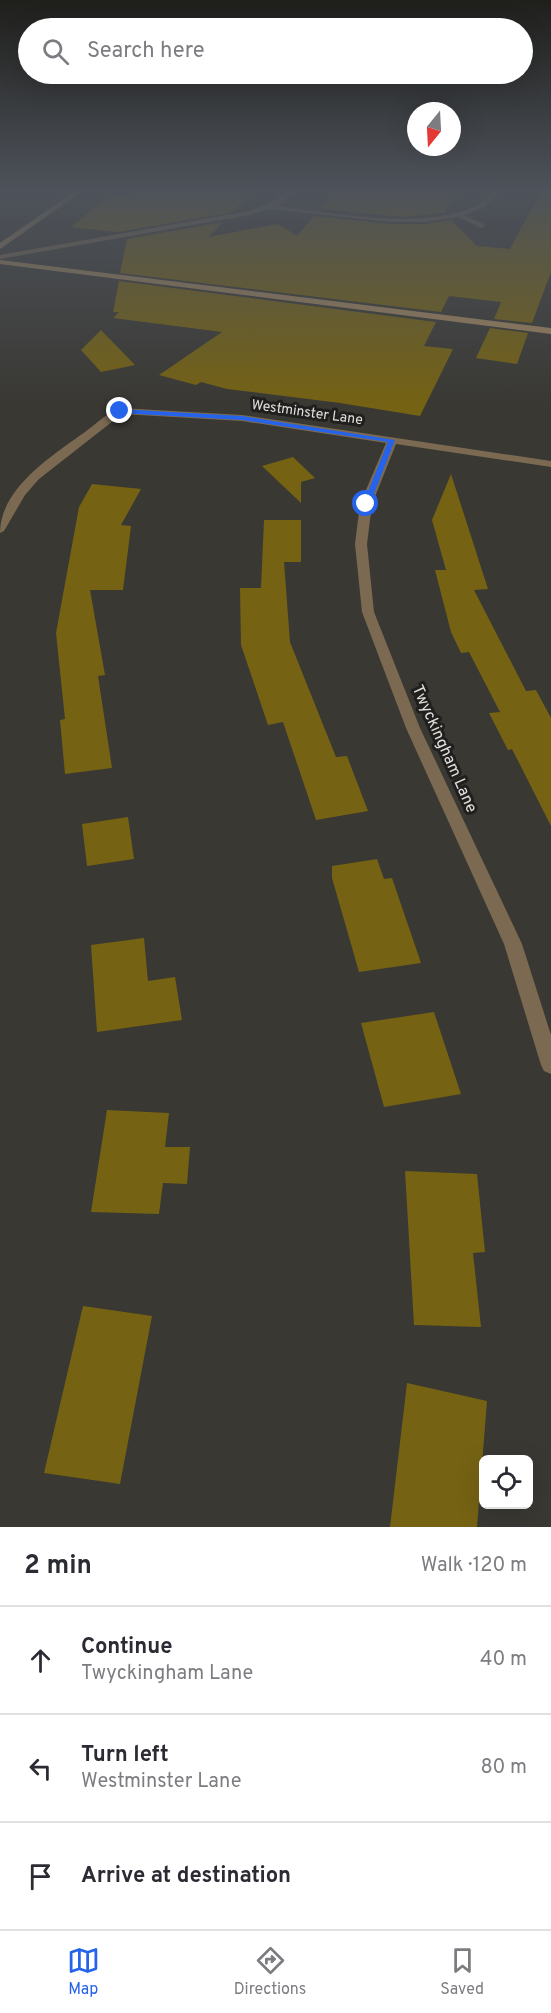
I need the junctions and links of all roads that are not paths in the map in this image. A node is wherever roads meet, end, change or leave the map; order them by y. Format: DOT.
graph roads {
  1 [pos="2,262"];
  2 [pos="551,331"];
  3 [pos="392,440"];
  4 [pos="551,464"];
  5 [pos="0,529"];
  6 [pos="551,1065"];
  1 -- 2 [label="street"];
  3 -- 4 [label="street, Westminster Lane"];
  3 -- 5 [label="street, Westminster Lane"];
  3 -- 6 [label="street, Twyckingham Lane"];
}
